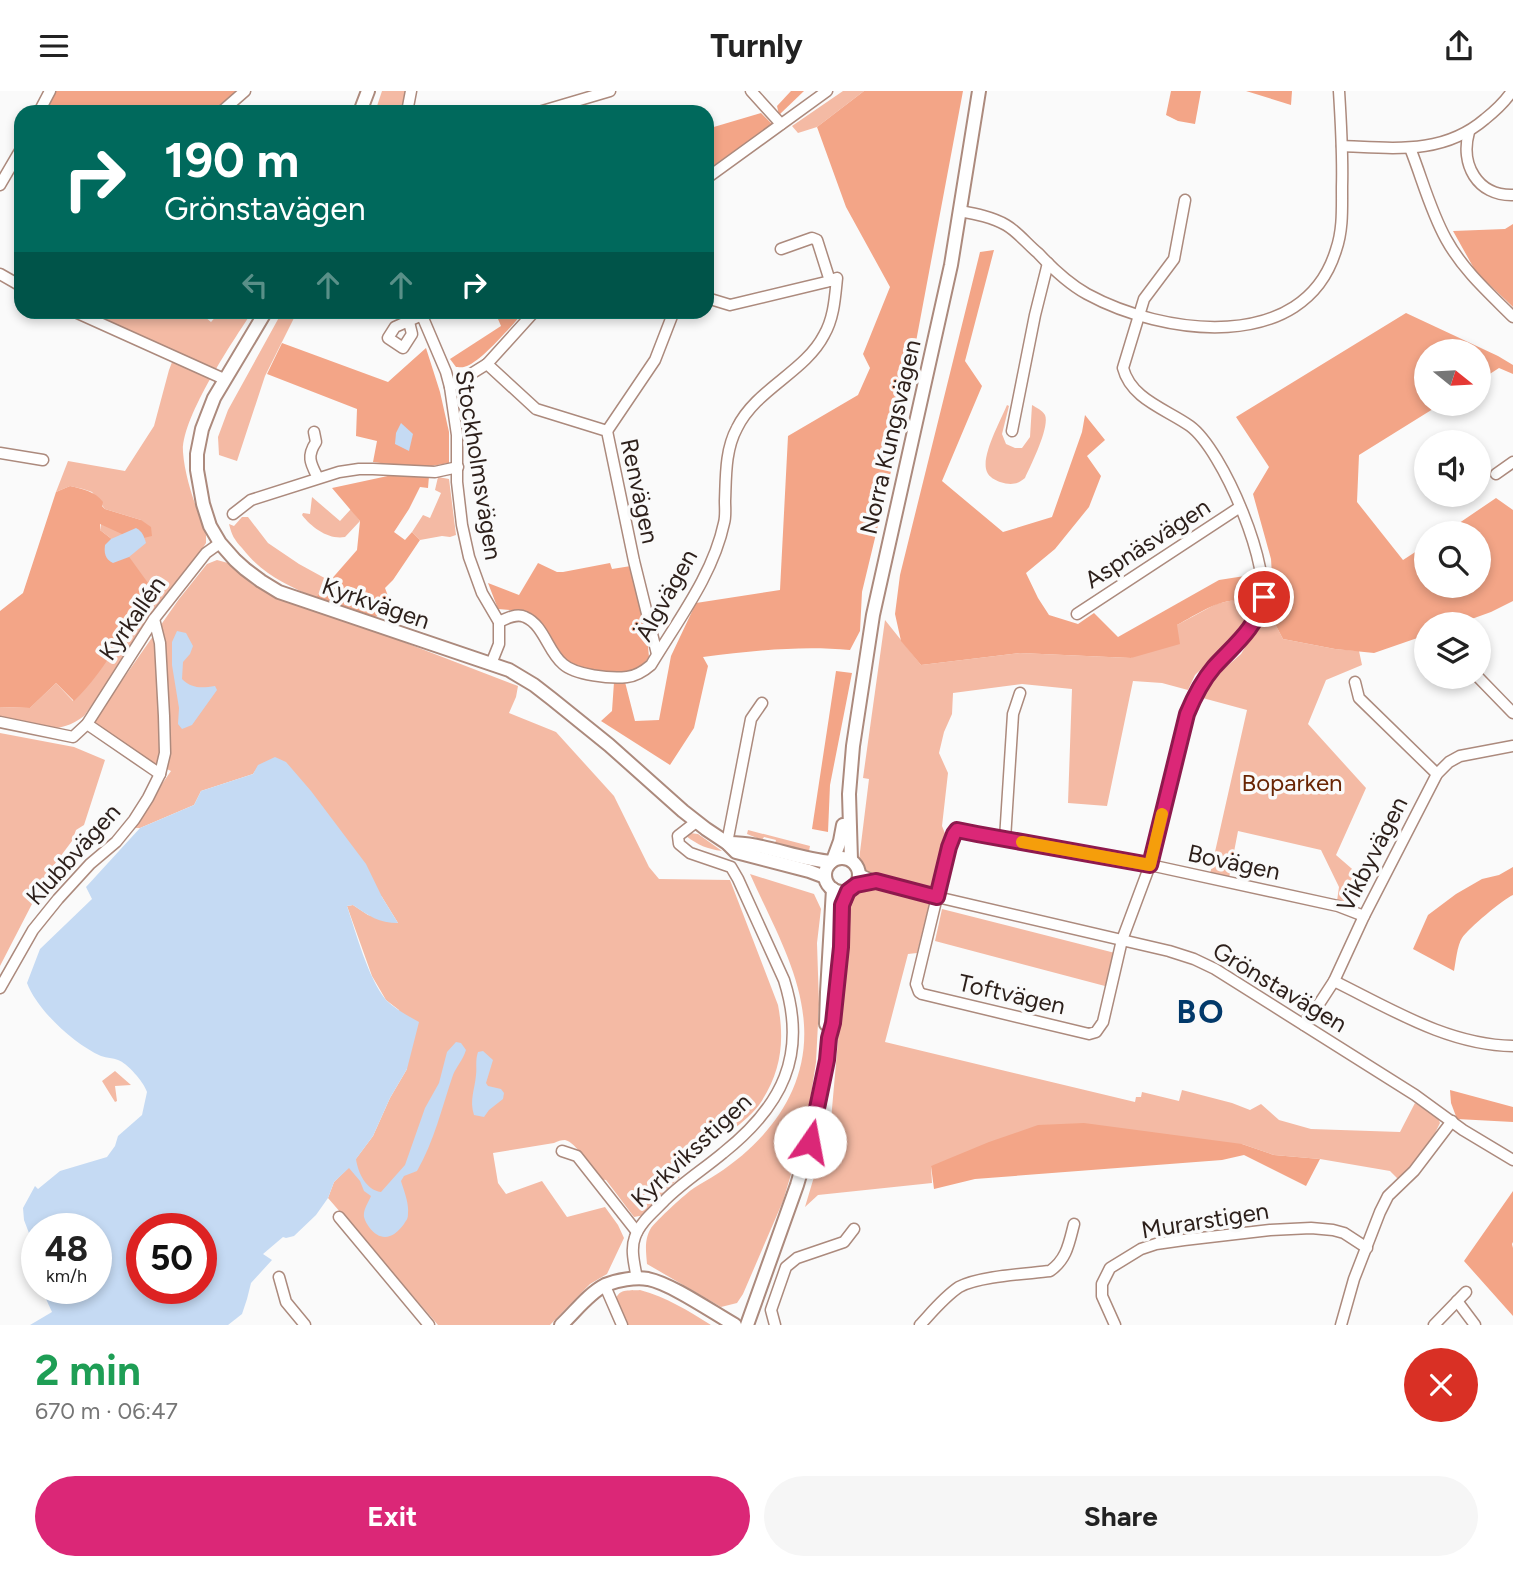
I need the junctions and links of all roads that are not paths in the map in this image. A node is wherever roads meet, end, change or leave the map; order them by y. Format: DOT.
graph roads {
  1 [pos="245,91"];
  2 [pos="610,91"];
  3 [pos="751,91"];
  4 [pos="827,91"];
  5 [pos="979,91"];
  6 [pos="1339,91"];
  7 [pos="1512,91"];
  8 [pos="229,105"];
  9 [pos="563,105"];
  10 [pos="781,124"];
  11 [pos="1469,132"];
  12 [pos="1342,146"];
  13 [pos="1410,148"];
  14 [pos="14,161"];
  15 [pos="714,173"];
  16 [pos="0,184"];
  17 [pos="1513,195"];
  18 [pos="1185,200"];
  19 [pos="960,211"];
  20 [pos="781,249"];
  21 [pos="1048,263"];
  22 [pos="834,279"];
  23 [pos="714,300"];
  24 [pos="1139,316"];
  25 [pos="1512,316"];
  26 [pos="91,319"];
  27 [pos="261,319"];
  28 [pos="413,319"];
  29 [pos="424,319"];
  30 [pos="528,319"];
  31 [pos="671,319"];
  32 [pos="409,322"];
  33 [pos="487,364"];
  34 [pos="224,379"];
  35 [pos="450,387"];
  36 [pos="607,431"];
  37 [pos="1012,431"];
  38 [pos="314,432"];
  39 [pos="0,453"];
  40 [pos="43,460"];
  41 [pos="1513,462"];
  42 [pos="458,467"];
  43 [pos="1496,474"];
  44 [pos="318,478"];
  45 [pos="1240,507"];
  46 [pos="233,514"];
  47 [pos="220,543"];
  48 [pos="1077,614"];
  49 [pos="153,619"];
  50 [pos="499,621"];
  51 [pos="657,654"];
  52 [pos="491,664"];
  53 [pos="1355,682"];
  54 [pos="1490,689"];
  55 [pos="1020,693"];
  56 [pos="762,703"];
  57 [pos="1513,713"];
  58 [pos="0,722"];
  59 [pos="87,724"];
  60 [pos="1513,746"];
  61 [pos="160,774"];
  62 [pos="1437,774"];
  63 [pos="849,794"];
  64 [pos="696,822"];
  65 [pos="1005,839"];
  66 [pos="727,843"];
  67 [pos="850,859"];
  68 [pos="832,861"];
  69 [pos="1150,865"];
  70 [pos="825,877"];
  71 [pos="855,883"];
  72 [pos="833,889"];
  73 [pos="937,897"];
  74 [pos="1364,916"];
  75 [pos="1122,940"];
  76 [pos="1334,981"];
  77 [pos="0,988"];
  78 [pos="1304,1025"];
  79 [pos="829,1038"];
  80 [pos="1513,1047"];
  81 [pos="1452,1121"];
  82 [pos="562,1151"];
  83 [pos="1513,1160"];
  84 [pos="339,1217"];
  85 [pos="1074,1224"];
  86 [pos="854,1229"];
  87 [pos="637,1232"];
  88 [pos="1367,1248"];
  89 [pos="279,1277"];
  90 [pos="637,1279"];
  91 [pos="605,1286"];
  92 [pos="1466,1292"];
  93 [pos="1457,1301"];
  94 [pos="305,1325"];
  95 [pos="429,1325"];
  96 [pos="561,1325"];
  97 [pos="622,1325"];
  98 [pos="734,1325"];
  99 [pos="747,1325"];
  100 [pos="775,1325"];
  101 [pos="920,1325"];
  102 [pos="1115,1325"];
  103 [pos="1341,1325"];
  104 [pos="1434,1325"];
  105 [pos="1475,1325"];
  1 -- 8 [label="street"];
  2 -- 9 [label="street"];
  3 -- 10 [label="street"];
  4 -- 10 [label="street"];
  5 -- 19 [label="main road, Norra Kungsvägen"];
  6 -- 12 [label="street"];
  7 -- 11 [label="street"];
  10 -- 15 [label="street"];
  11 -- 13 [label="street"];
  11 -- 17 [label="street"];
  12 -- 13 [label="street"];
  12 -- 24 [label="street"];
  13 -- 25 [label="street"];
  14 -- 16 [label="street"];
  18 -- 24 [label="street"];
  19 -- 21 [label="street"];
  19 -- 63 [label="main road, Norra Kungsvägen"];
  20 -- 22 [label="street"];
  21 -- 24 [label="street"];
  21 -- 37 [label="street"];
  22 -- 23 [label="street"];
  22 -- 51 [label="street, Älgvägen"];
  24 -- 45 [label="street"];
  26 -- 34 [label="street"];
  27 -- 34 [label="main road, Kyrkvägen"];
  28 -- 32 [label="street"];
  29 -- 35 [label="street, Stockholmsvägen"];
  30 -- 33 [label="street"];
  31 -- 36 [label="street"];
  33 -- 35 [label="street"];
  33 -- 36 [label="street, Renvägen"];
  34 -- 47 [label="main road, Kyrkvägen"];
  35 -- 42 [label="street, Stockholmsvägen"];
  36 -- 51 [label="street, Renvägen"];
  38 -- 44 [label="street"];
  39 -- 40 [label="street"];
  41 -- 43 [label="street"];
  42 -- 44 [label="street"];
  42 -- 50 [label="street, Stockholmsvägen"];
  44 -- 46 [label="street"];
  45 -- 48 [label="street, Aspnäsvägen"];
  45 -- 69 [label="street"];
  47 -- 49 [label="street, Kyrkallén"];
  47 -- 52 [label="main road, Kyrkvägen"];
  49 -- 59 [label="street, Kyrkallén"];
  49 -- 61 [label="street, Klubbvägen"];
  50 -- 51 [label="street, Älgvägen"];
  50 -- 52 [label="street"];
  52 -- 64 [label="main road, Kyrkvägen"];
  53 -- 62 [label="street"];
  54 -- 57 [label="street"];
  55 -- 65 [label="street"];
  56 -- 66 [label="street"];
  58 -- 59 [label="street"];
  59 -- 61 [label="street"];
  60 -- 62 [label="street, Vikbyvägen"];
  61 -- 77 [label="street, Klubbvägen"];
  62 -- 74 [label="street, Vikbyvägen"];
  63 -- 67 [label="main road, Norra Kungsvägen"];
  63 -- 68 [label="main road, Norra Kungsvägen"];
  64 -- 66 [label="main road, Kyrkvägen"];
  64 -- 87 [label="street, Kyrkviksstigen"];
  65 -- 69 [label="street, Bovägen"];
  65 -- 73 [label="street, Bovägen"];
  66 -- 68 [label="main road, Kyrkvägen"];
  66 -- 70 [label="main road, Kyrkvägen"];
  67 -- 68 [label="main road"];
  67 -- 71 [label="main road"];
  68 -- 70 [label="main road"];
  69 -- 74 [label="street, Bovägen"];
  69 -- 75 [label="street"];
  70 -- 72 [label="main road"];
  71 -- 72 [label="main road"];
  71 -- 73 [label="street, Grönstavägen"];
  71 -- 79 [label="main road"];
  72 -- 79 [label="main road"];
  73 -- 75 [label="street, Grönstavägen"];
  73 -- 75 [label="street, Toftvägen"];
  74 -- 76 [label="street, Vikbyvägen"];
  75 -- 78 [label="street, Grönstavägen"];
  76 -- 78 [label="street, Vikbyvägen"];
  76 -- 80 [label="street"];
  78 -- 81 [label="street, Grönstavägen"];
  79 -- 99 [label="main road"];
  81 -- 83 [label="street, Grönstavägen"];
  81 -- 88 [label="street"];
  82 -- 87 [label="street, Kyrkviksstigen"];
  84 -- 95 [label="street"];
  85 -- 101 [label="street"];
  86 -- 100 [label="street"];
  87 -- 90 [label="street, Kyrkviksstigen"];
  88 -- 102 [label="street, Murarstigen"];
  88 -- 103 [label="street"];
  89 -- 94 [label="street"];
  90 -- 91 [label="main road"];
  90 -- 98 [label="main road"];
  91 -- 96 [label="main road"];
  91 -- 97 [label="street"];
  92 -- 93 [label="street"];
  93 -- 104 [label="street"];
  93 -- 105 [label="street"];
}
